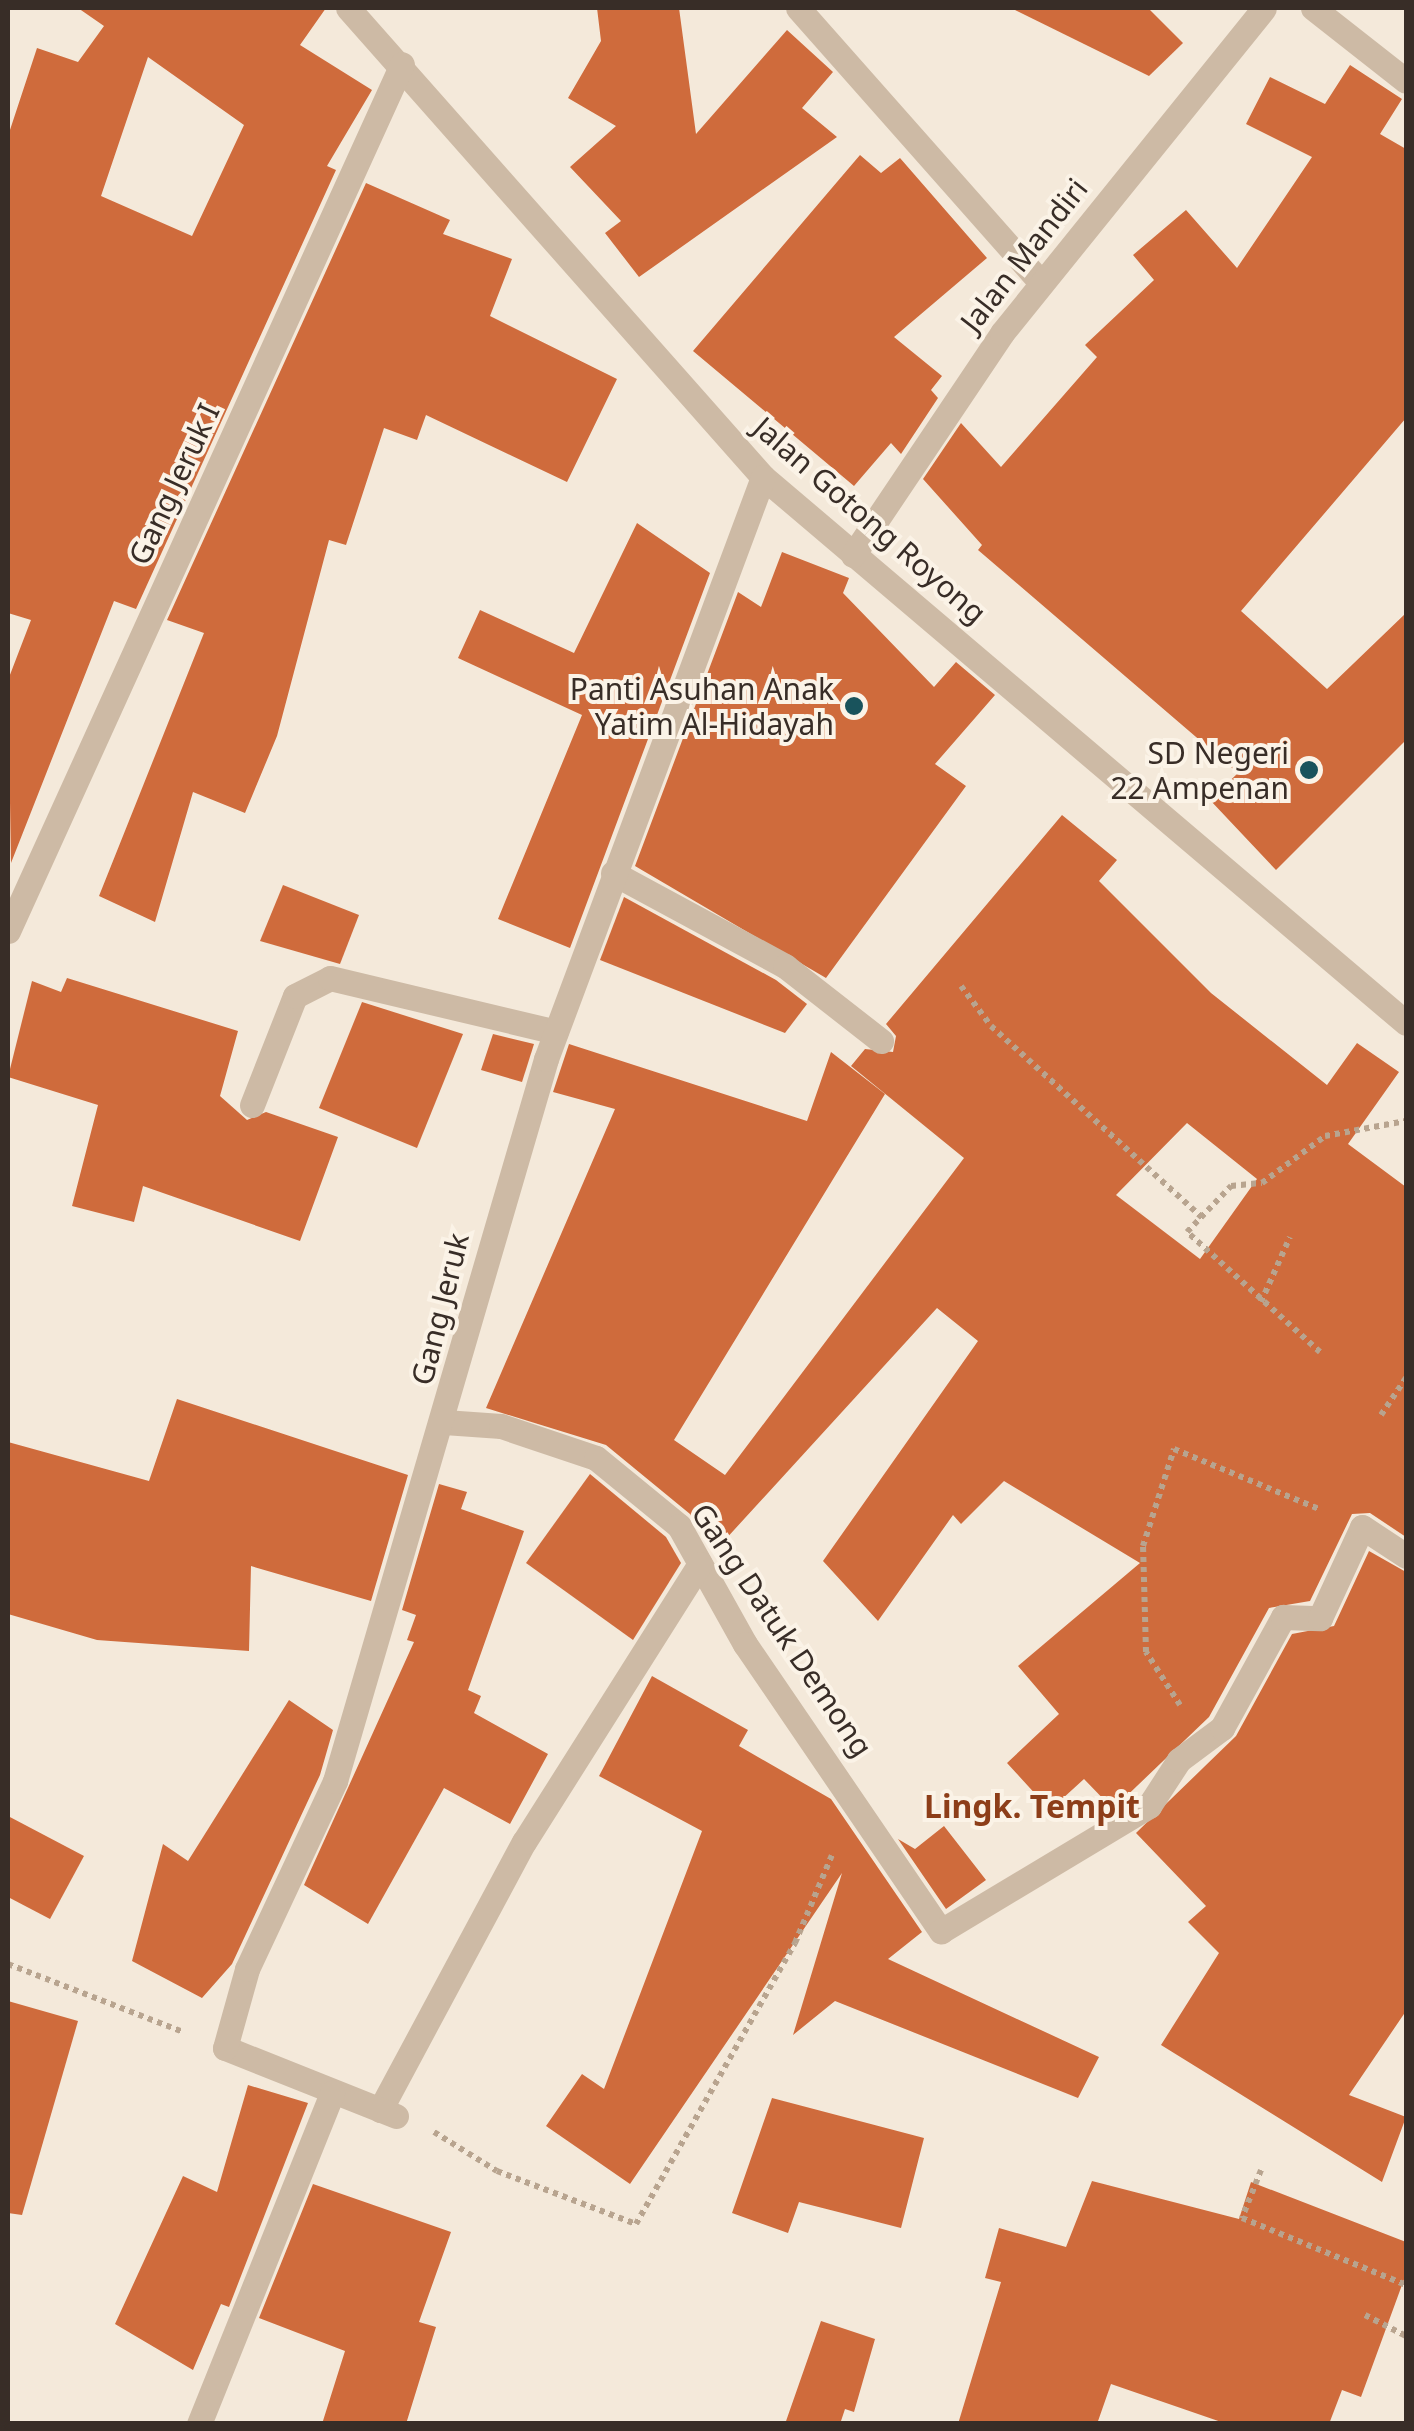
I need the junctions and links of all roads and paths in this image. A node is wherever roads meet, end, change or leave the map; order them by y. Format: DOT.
graph roads {
  1 [pos="348,8"];
  2 [pos="798,8"];
  3 [pos="1264,8"];
  4 [pos="1313,8"];
  5 [pos="402,64"];
  6 [pos="1406,81"];
  7 [pos="1042,283"];
  8 [pos="763,477"];
  9 [pos="853,555"];
  10 [pos="614,873"];
  11 [pos="8,931"];
  12 [pos="962,986"];
  13 [pos="1406,1023"];
  14 [pos="556,1032"];
  15 [pos="881,1041"];
  16 [pos="252,1106"];
  17 [pos="1406,1122"];
  18 [pos="1202,1218"];
  19 [pos="1290,1237"];
  20 [pos="1261,1302"];
  21 [pos="1320,1352"];
  22 [pos="1406,1378"];
  23 [pos="1380,1415"];
  24 [pos="444,1422"];
  25 [pos="1362,1527"];
  26 [pos="1406,1556"];
  27 [pos="700,1564"];
  28 [pos="1203,1741"];
  29 [pos="866,1812"];
  30 [pos="8,1964"];
  31 [pos="225,2048"];
  32 [pos="332,2094"];
  33 [pos="388,2113"];
  34 [pos="1262,2170"];
  35 [pos="1406,2285"];
  36 [pos="1365,2315"];
  37 [pos="1406,2336"];
  38 [pos="199,2424"];
  1 -- 5 [label="street, Jalan Gotong Royong"];
  2 -- 7 [label="street"];
  3 -- 7 [label="street, Jalan Mandiri"];
  4 -- 6 [label="street"];
  5 -- 8 [label="street, Jalan Gotong Royong"];
  5 -- 11 [label="street, Gang Jeruk I"];
  7 -- 9 [label="street, Jalan Mandiri"];
  8 -- 9 [label="street, Jalan Gotong Royong"];
  8 -- 10 [label="street, Gang Jeruk"];
  9 -- 13 [label="street, Jalan Gotong Royong"];
  10 -- 14 [label="street, Gang Jeruk"];
  10 -- 15 [label="street"];
  12 -- 18 [label="path"];
  14 -- 16 [label="street"];
  14 -- 24 [label="street, Gang Jeruk"];
  17 -- 18 [label="path"];
  18 -- 20 [label="path"];
  19 -- 20 [label="path"];
  20 -- 21 [label="path"];
  22 -- 23 [label="path"];
  24 -- 27 [label="street, Gang Datuk Demong"];
  24 -- 31 [label="street, Gang Jeruk"];
  25 -- 26 [label="street"];
  25 -- 28 [label="street, Gang Datuk Demong"];
  25 -- 28 [label="path"];
  27 -- 29 [label="street, Gang Datuk Demong"];
  27 -- 33 [label="street"];
  28 -- 29 [label="street, Gang Datuk Demong"];
  29 -- 33 [label="path"];
  30 -- 31 [label="path"];
  31 -- 32 [label="street"];
  32 -- 33 [label="street"];
  32 -- 38 [label="street"];
  34 -- 35 [label="path"];
  36 -- 37 [label="path"];
}
